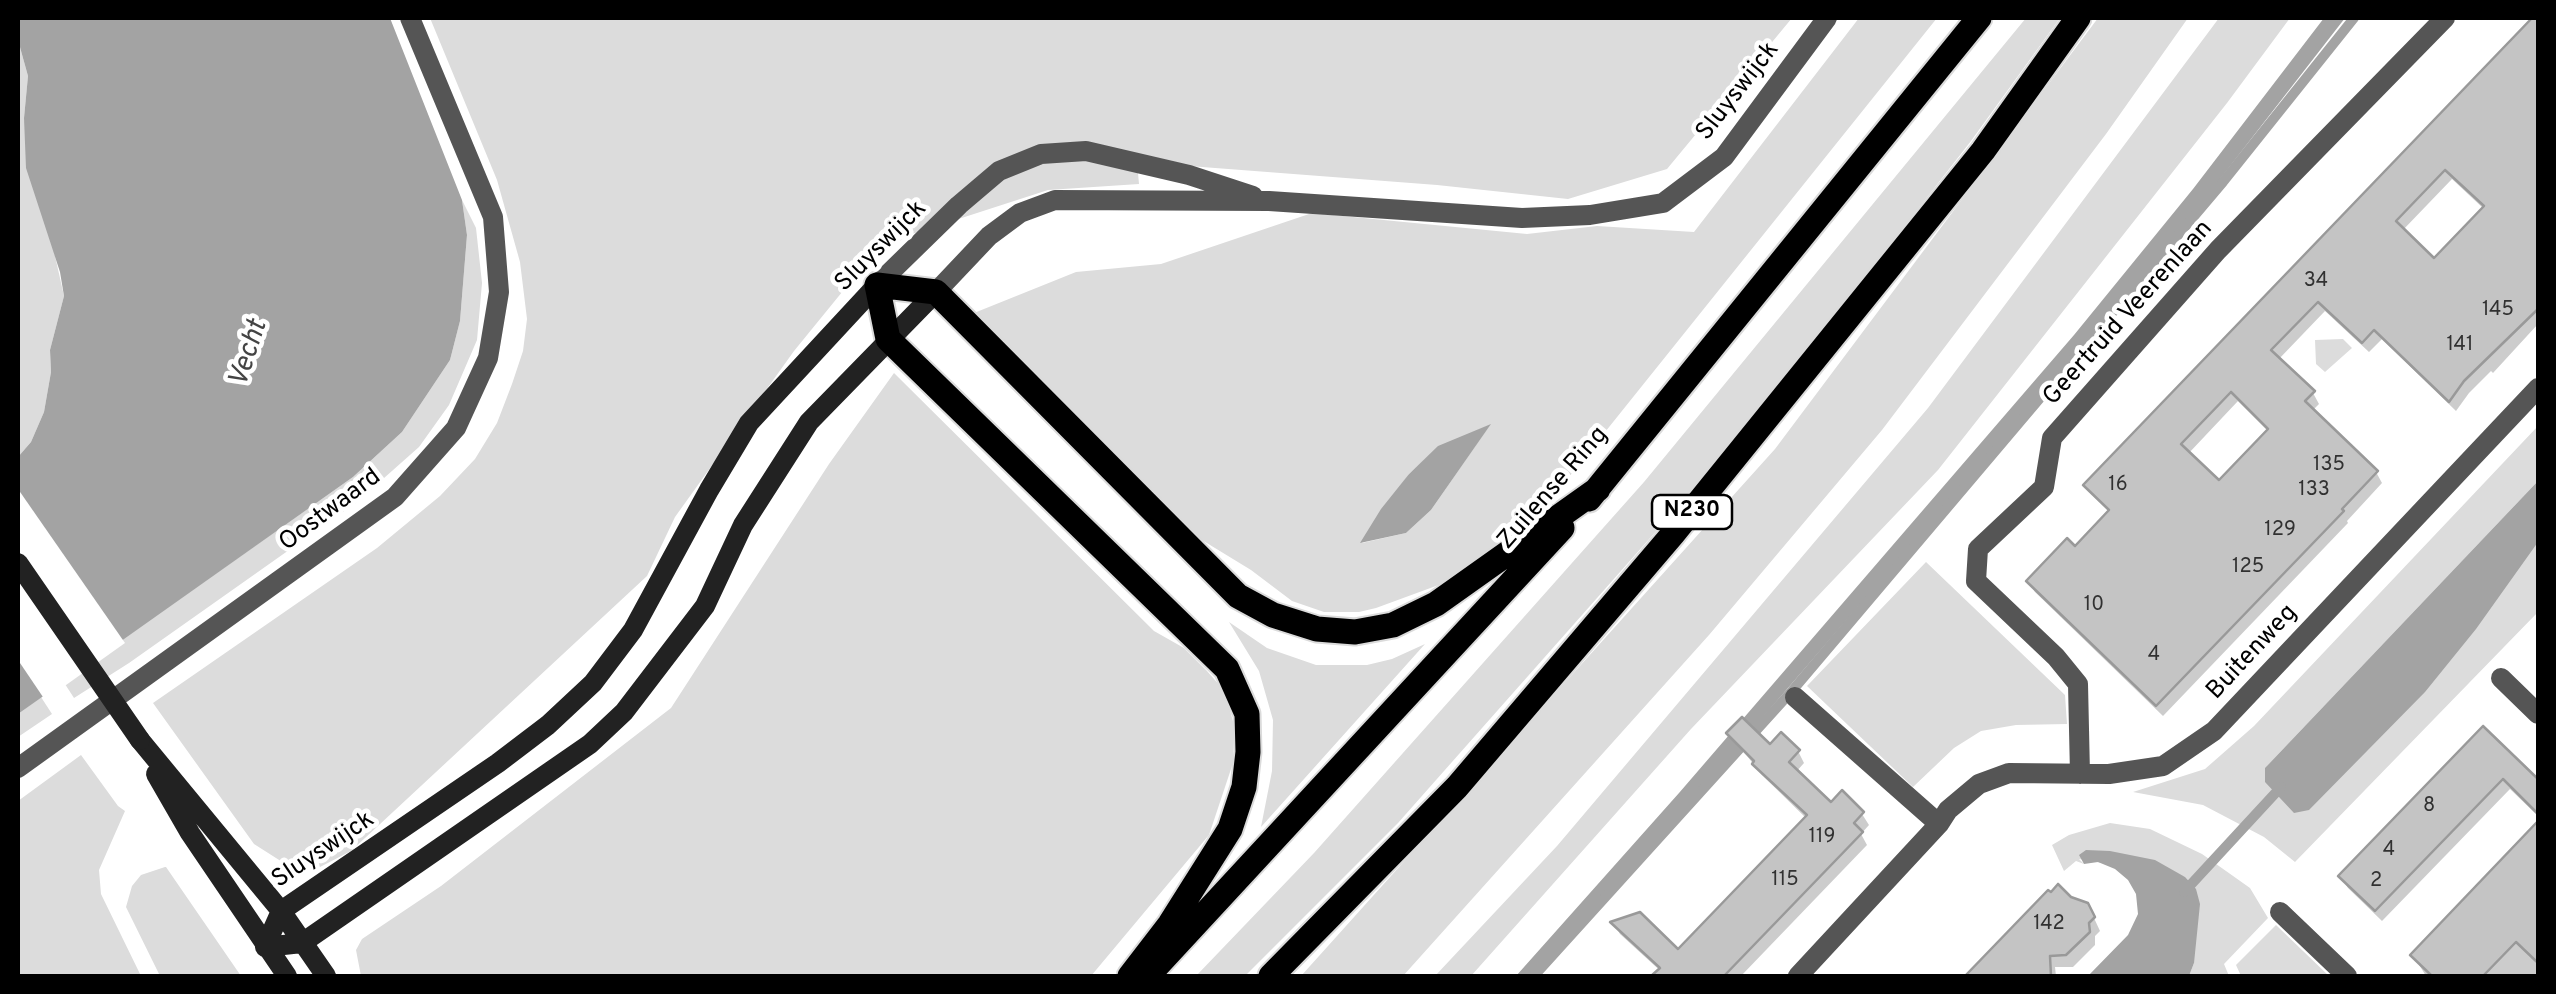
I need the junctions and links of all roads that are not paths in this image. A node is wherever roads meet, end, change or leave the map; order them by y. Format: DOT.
graph roads {
  1 [pos="410,18"];
  2 [pos="1827,18"];
  3 [pos="1980,18"];
  4 [pos="2078,18"];
  5 [pos="2445,18"];
  6 [pos="1269,201"];
  7 [pos="877,285"];
  8 [pos="936,292"];
  9 [pos="888,339"];
  10 [pos="2538,388"];
  11 [pos="1598,488"];
  12 [pos="18,562"];
  13 [pos="2501,678"];
  14 [pos="1795,697"];
  15 [pos="2538,714"];
  16 [pos="140,740"];
  17 [pos="18,768"];
  18 [pos="2080,774"];
  19 [pos="1939,824"];
  20 [pos="280,910"];
  21 [pos="2280,912"];
  22 [pos="302,943"];
  23 [pos="266,947"];
  24 [pos="286,976"];
  25 [pos="326,976"];
  26 [pos="1130,976"];
  27 [pos="1147,976"];
  28 [pos="1271,976"];
  29 [pos="1798,976"];
  30 [pos="2347,976"];
  1 -- 17 [label="street, Oostwaard"];
  2 -- 6 [label="street, Sluyswijck"];
  3 -- 11 [label="main road, Zuilense Ring"];
  4 -- 28 [label="main road, N230"];
  5 -- 18 [label="street, Geertruid Veerenlaan"];
  6 -- 7 [label="street, Sluyswijck"];
  6 -- 8 [label="street, Sluyswijck"];
  7 -- 8 [label="main road"];
  7 -- 9 [label="main road"];
  7 -- 20 [label="main road, Sluyswijck"];
  8 -- 9 [label="main road, Sluyswijck"];
  8 -- 11 [label="main road"];
  9 -- 22 [label="main road, Sluyswijck"];
  9 -- 26 [label="main road"];
  10 -- 18 [label="street, Buitenweg"];
  11 -- 27 [label="main road, Zuilense Ring"];
  12 -- 16 [label="main road, bridge"];
  13 -- 15 [label="street"];
  14 -- 19 [label="street"];
  16 -- 20 [label="main road"];
  16 -- 23 [label="main road"];
  18 -- 19 [label="street, Buitenweg"];
  19 -- 29 [label="street, Buitenweg"];
  20 -- 22 [label="main road"];
  20 -- 23 [label="main road, Sluyswijck"];
  21 -- 30 [label="street"];
  22 -- 23 [label="main road, Sluyswijck"];
  22 -- 25 [label="main road"];
  23 -- 24 [label="main road"];
}
